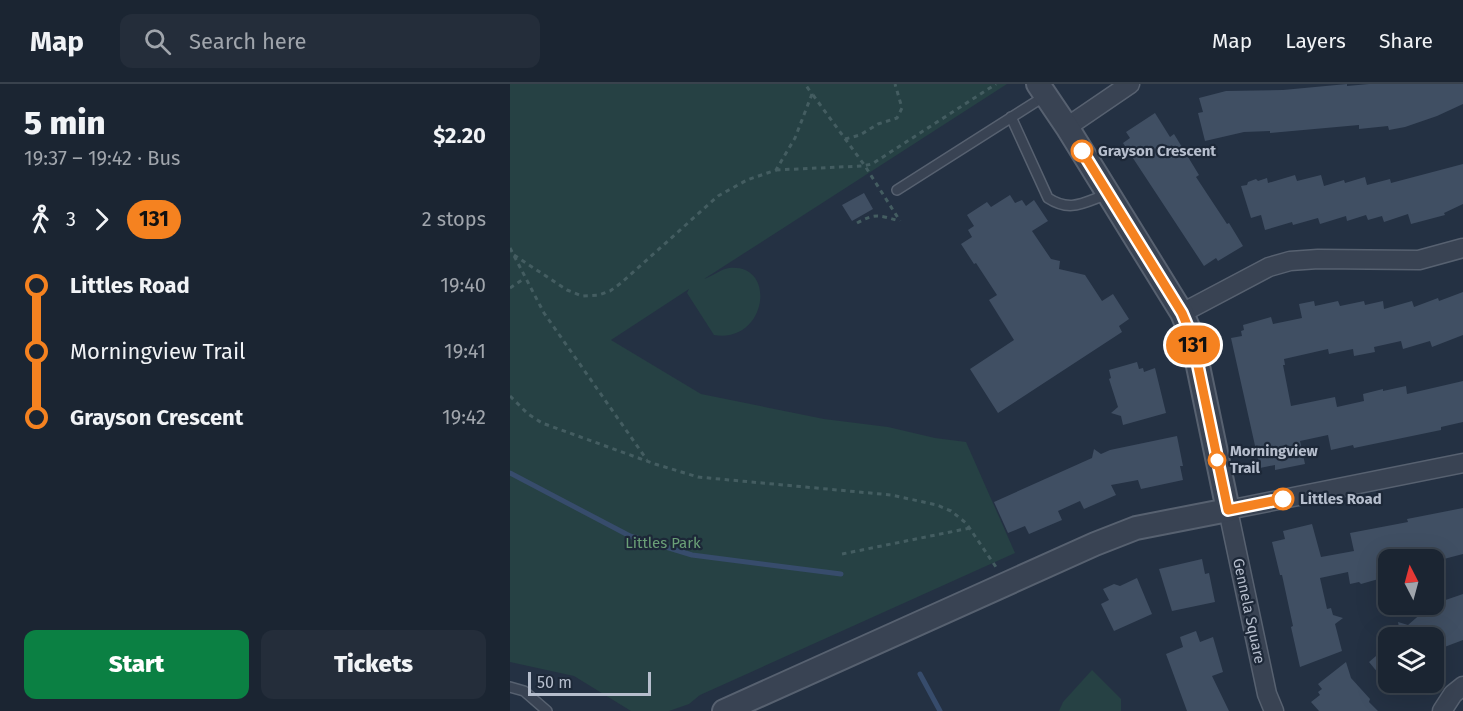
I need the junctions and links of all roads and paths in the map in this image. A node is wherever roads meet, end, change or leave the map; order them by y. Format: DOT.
graph roads {
  1 [pos="805,84"];
  2 [pos="895,84"];
  3 [pos="996,84"];
  4 [pos="1130,84"];
  5 [pos="1041,90"];
  6 [pos="812,94"];
  7 [pos="1011,117"];
  8 [pos="1067,127"];
  9 [pos="845,139"];
  10 [pos="865,166"];
  11 [pos="776,170"];
  12 [pos="897,190"];
  13 [pos="1108,194"];
  14 [pos="856,224"];
  15 [pos="510,248"];
  16 [pos="1463,248"];
  17 [pos="514,255"];
  18 [pos="525,278"];
  19 [pos="510,288"];
  20 [pos="1182,313"];
  21 [pos="510,396"];
  22 [pos="648,461"];
  23 [pos="1463,463"];
  24 [pos="1228,510"];
  25 [pos="970,528"];
  26 [pos="842,554"];
  27 [pos="1006,584"];
  28 [pos="1463,686"];
  29 [pos="510,687"];
  30 [pos="542,709"];
  31 [pos="724,711"];
  32 [pos="1274,711"];
  33 [pos="1442,711"];
  1 -- 6 [label="path"];
  2 -- 9 [label="path"];
  3 -- 10 [label="path"];
  4 -- 8 [label="street"];
  5 -- 7 [label="lane"];
  5 -- 8 [label="street"];
  6 -- 9 [label="path"];
  6 -- 11 [label="path"];
  7 -- 12 [label="lane"];
  7 -- 13 [label="lane"];
  8 -- 13 [label="street"];
  9 -- 10 [label="path"];
  10 -- 11 [label="path"];
  10 -- 14 [label="path"];
  11 -- 17 [label="path"];
  13 -- 20 [label="street"];
  15 -- 17 [label="path"];
  16 -- 20 [label="street"];
  17 -- 18 [label="path"];
  18 -- 19 [label="path"];
  18 -- 22 [label="path"];
  20 -- 24 [label="street"];
  21 -- 22 [label="path"];
  22 -- 25 [label="path"];
  23 -- 24 [label="street"];
  24 -- 27 [label="street"];
  24 -- 32 [label="street, Gennela Square"];
  25 -- 26 [label="path"];
  25 -- 27 [label="path"];
  27 -- 31 [label="street"];
  28 -- 33 [label="street"];
  29 -- 30 [label="lane"];
}
